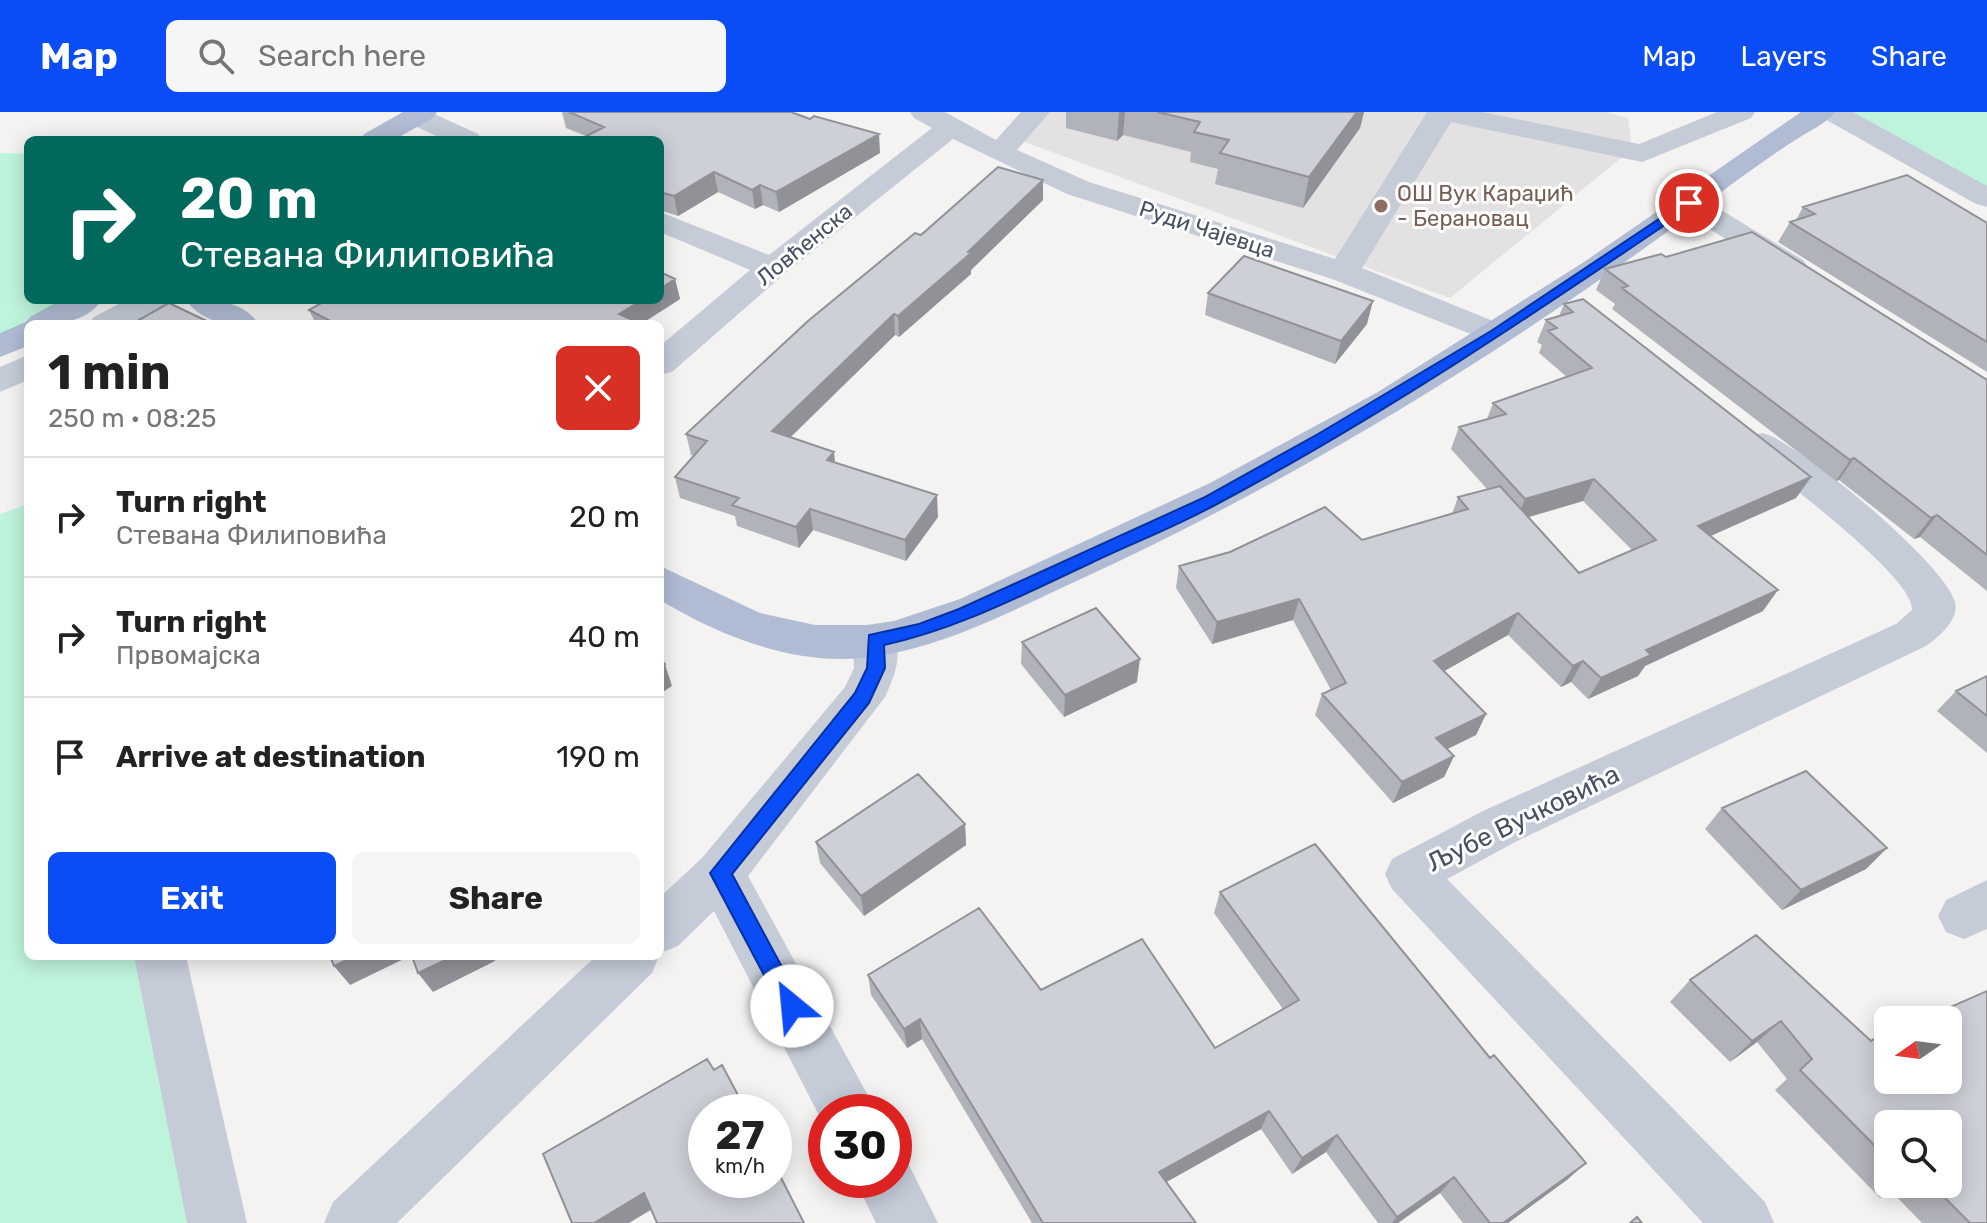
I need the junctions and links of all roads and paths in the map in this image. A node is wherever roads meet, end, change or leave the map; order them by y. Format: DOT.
graph roads {
  1 [pos="1036,112"];
  2 [pos="1442,112"];
  3 [pos="1741,112"];
  4 [pos="1821,112"];
  5 [pos="1833,112"];
  6 [pos="420,114"];
  7 [pos="937,120"];
  8 [pos="381,136"];
  9 [pos="461,136"];
  10 [pos="994,150"];
  11 [pos="917,154"];
  12 [pos="1987,198"];
  13 [pos="1689,203"];
  14 [pos="664,223"];
  15 [pos="772,268"];
  16 [pos="1343,272"];
  17 [pos="1818,284"];
  18 [pos="78,304"];
  19 [pos="144,304"];
  20 [pos="210,304"];
  21 [pos="49,320"];
  22 [pos="114,320"];
  23 [pos="236,320"];
  24 [pos="24,334"];
  25 [pos="1496,334"];
  26 [pos="0,347"];
  27 [pos="664,361"];
  28 [pos="24,368"];
  29 [pos="0,381"];
  30 [pos="1736,425"];
  31 [pos="664,583"];
  32 [pos="875,640"];
  33 [pos="720,873"];
  34 [pos="664,926"];
  35 [pos="161,960"];
  36 [pos="629,960"];
  37 [pos="838,1094"];
  38 [pos="895,1198"];
  39 [pos="217,1223"];
  40 [pos="354,1223"];
  41 [pos="908,1223"];
  42 [pos="1744,1223"];
  1 -- 10 [label="street"];
  2 -- 3 [label="street"];
  2 -- 16 [label="street"];
  4 -- 13 [label="main road"];
  5 -- 12 [label="street"];
  6 -- 8 [label="main road"];
  6 -- 9 [label="street"];
  7 -- 10 [label="street, Руди Чајевца"];
  7 -- 11 [label="street, Ловћенска"];
  10 -- 11 [label="street"];
  10 -- 16 [label="street, Руди Чајевца"];
  11 -- 15 [label="street, Ловћенска"];
  13 -- 17 [label="street"];
  13 -- 25 [label="main road"];
  14 -- 15 [label="street"];
  15 -- 27 [label="street, Ловћенска"];
  16 -- 25 [label="street, Руди Чајевца"];
  18 -- 21 [label="main road"];
  19 -- 22 [label="street"];
  20 -- 23 [label="main road"];
  24 -- 26 [label="main road"];
  25 -- 32 [label="main road"];
  28 -- 29 [label="street"];
  30 -- 42 [label="street, Љубе Вучковића"];
  31 -- 32 [label="main road"];
  32 -- 33 [label="street"];
  33 -- 34 [label="street"];
  33 -- 37 [label="street"];
  35 -- 39 [label="street"];
  36 -- 40 [label="street"];
  38 -- 41 [label="street"];
}
